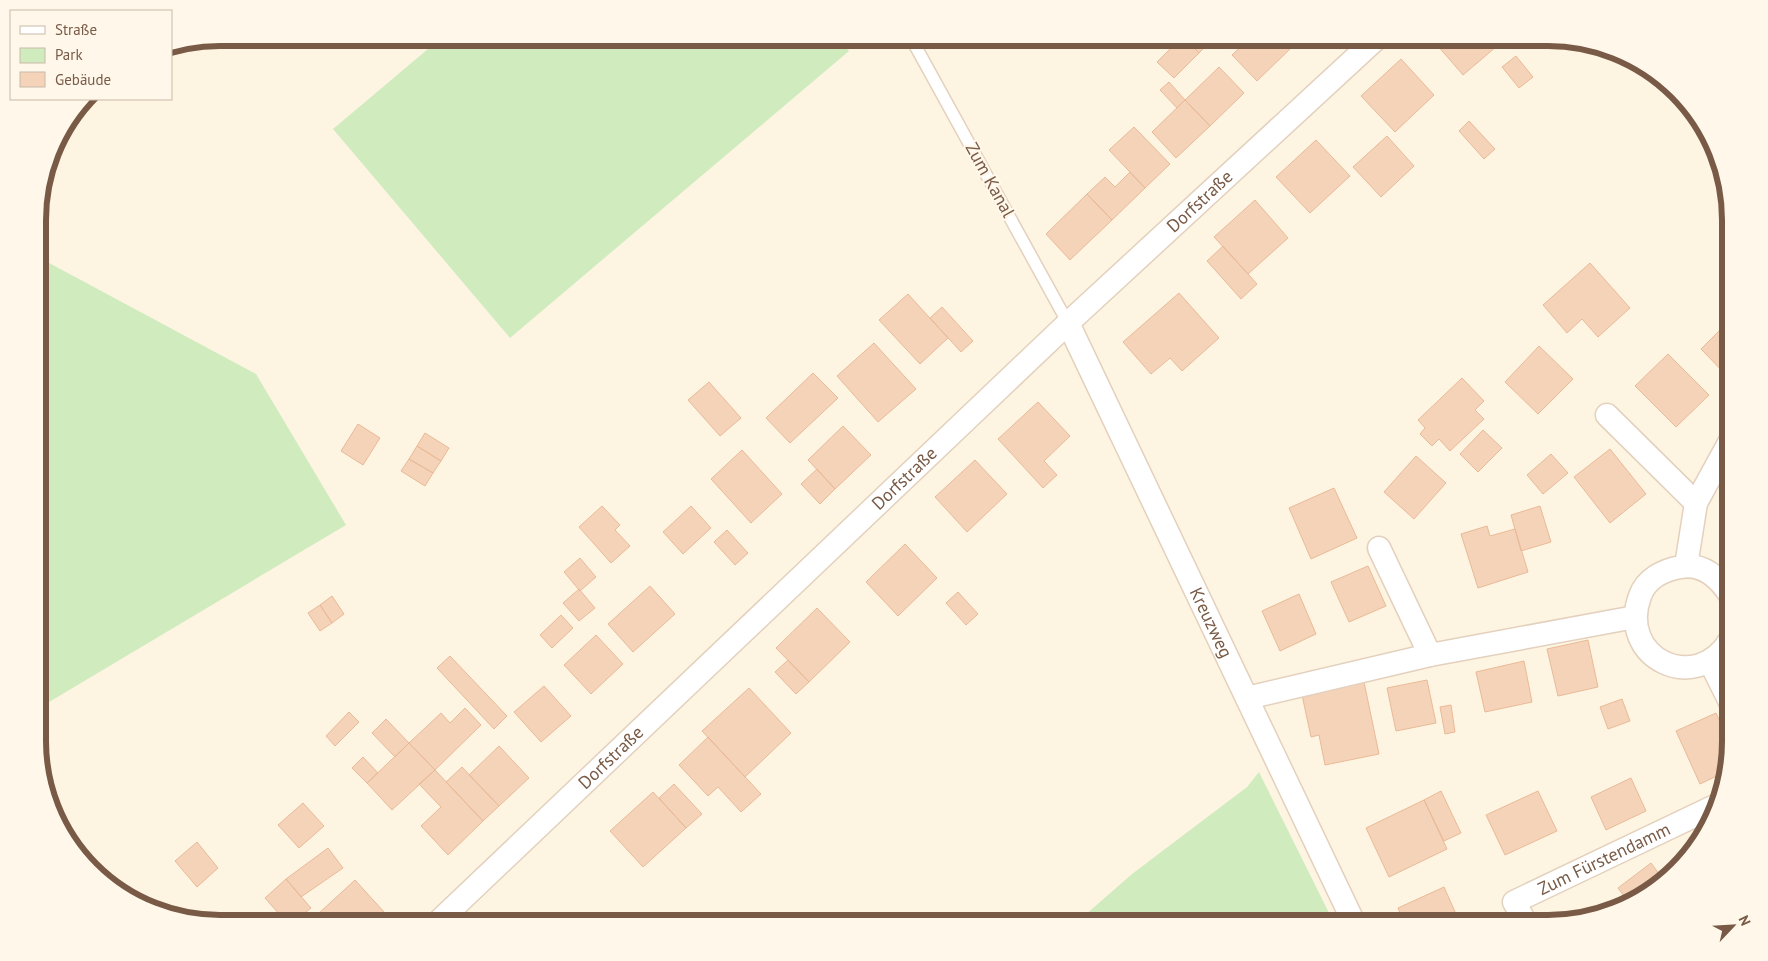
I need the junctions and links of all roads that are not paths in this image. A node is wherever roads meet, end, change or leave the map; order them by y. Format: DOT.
graph roads {
  1 [pos="916,46"];
  2 [pos="1368,46"];
  3 [pos="1068,322"];
  4 [pos="1608,415"];
  5 [pos="1722,456"];
  6 [pos="1696,503"];
  7 [pos="1379,548"];
  8 [pos="1686,566"];
  9 [pos="1722,582"];
  10 [pos="1635,617"];
  11 [pos="1722,653"];
  12 [pos="1430,655"];
  13 [pos="1710,662"];
  14 [pos="1722,686"];
  15 [pos="1248,698"];
  16 [pos="1708,810"];
  17 [pos="1350,914"];
  18 [pos="1521,914"];
  19 [pos="447,915"];
  1 -- 3 [label="lane, Zum Kanal"];
  2 -- 3 [label="street, Dorfstraße"];
  3 -- 15 [label="street, Kreuzweg"];
  3 -- 19 [label="street, Dorfstraße"];
  4 -- 6 [label="street"];
  5 -- 6 [label="street"];
  6 -- 8 [label="street"];
  7 -- 12 [label="street"];
  8 -- 9 [label="street"];
  8 -- 10 [label="street"];
  10 -- 12 [label="street"];
  10 -- 13 [label="street"];
  11 -- 13 [label="street"];
  12 -- 15 [label="street"];
  13 -- 14 [label="street"];
  15 -- 17 [label="street, Kreuzweg"];
  16 -- 18 [label="street, Zum Fürstendamm"];
}
